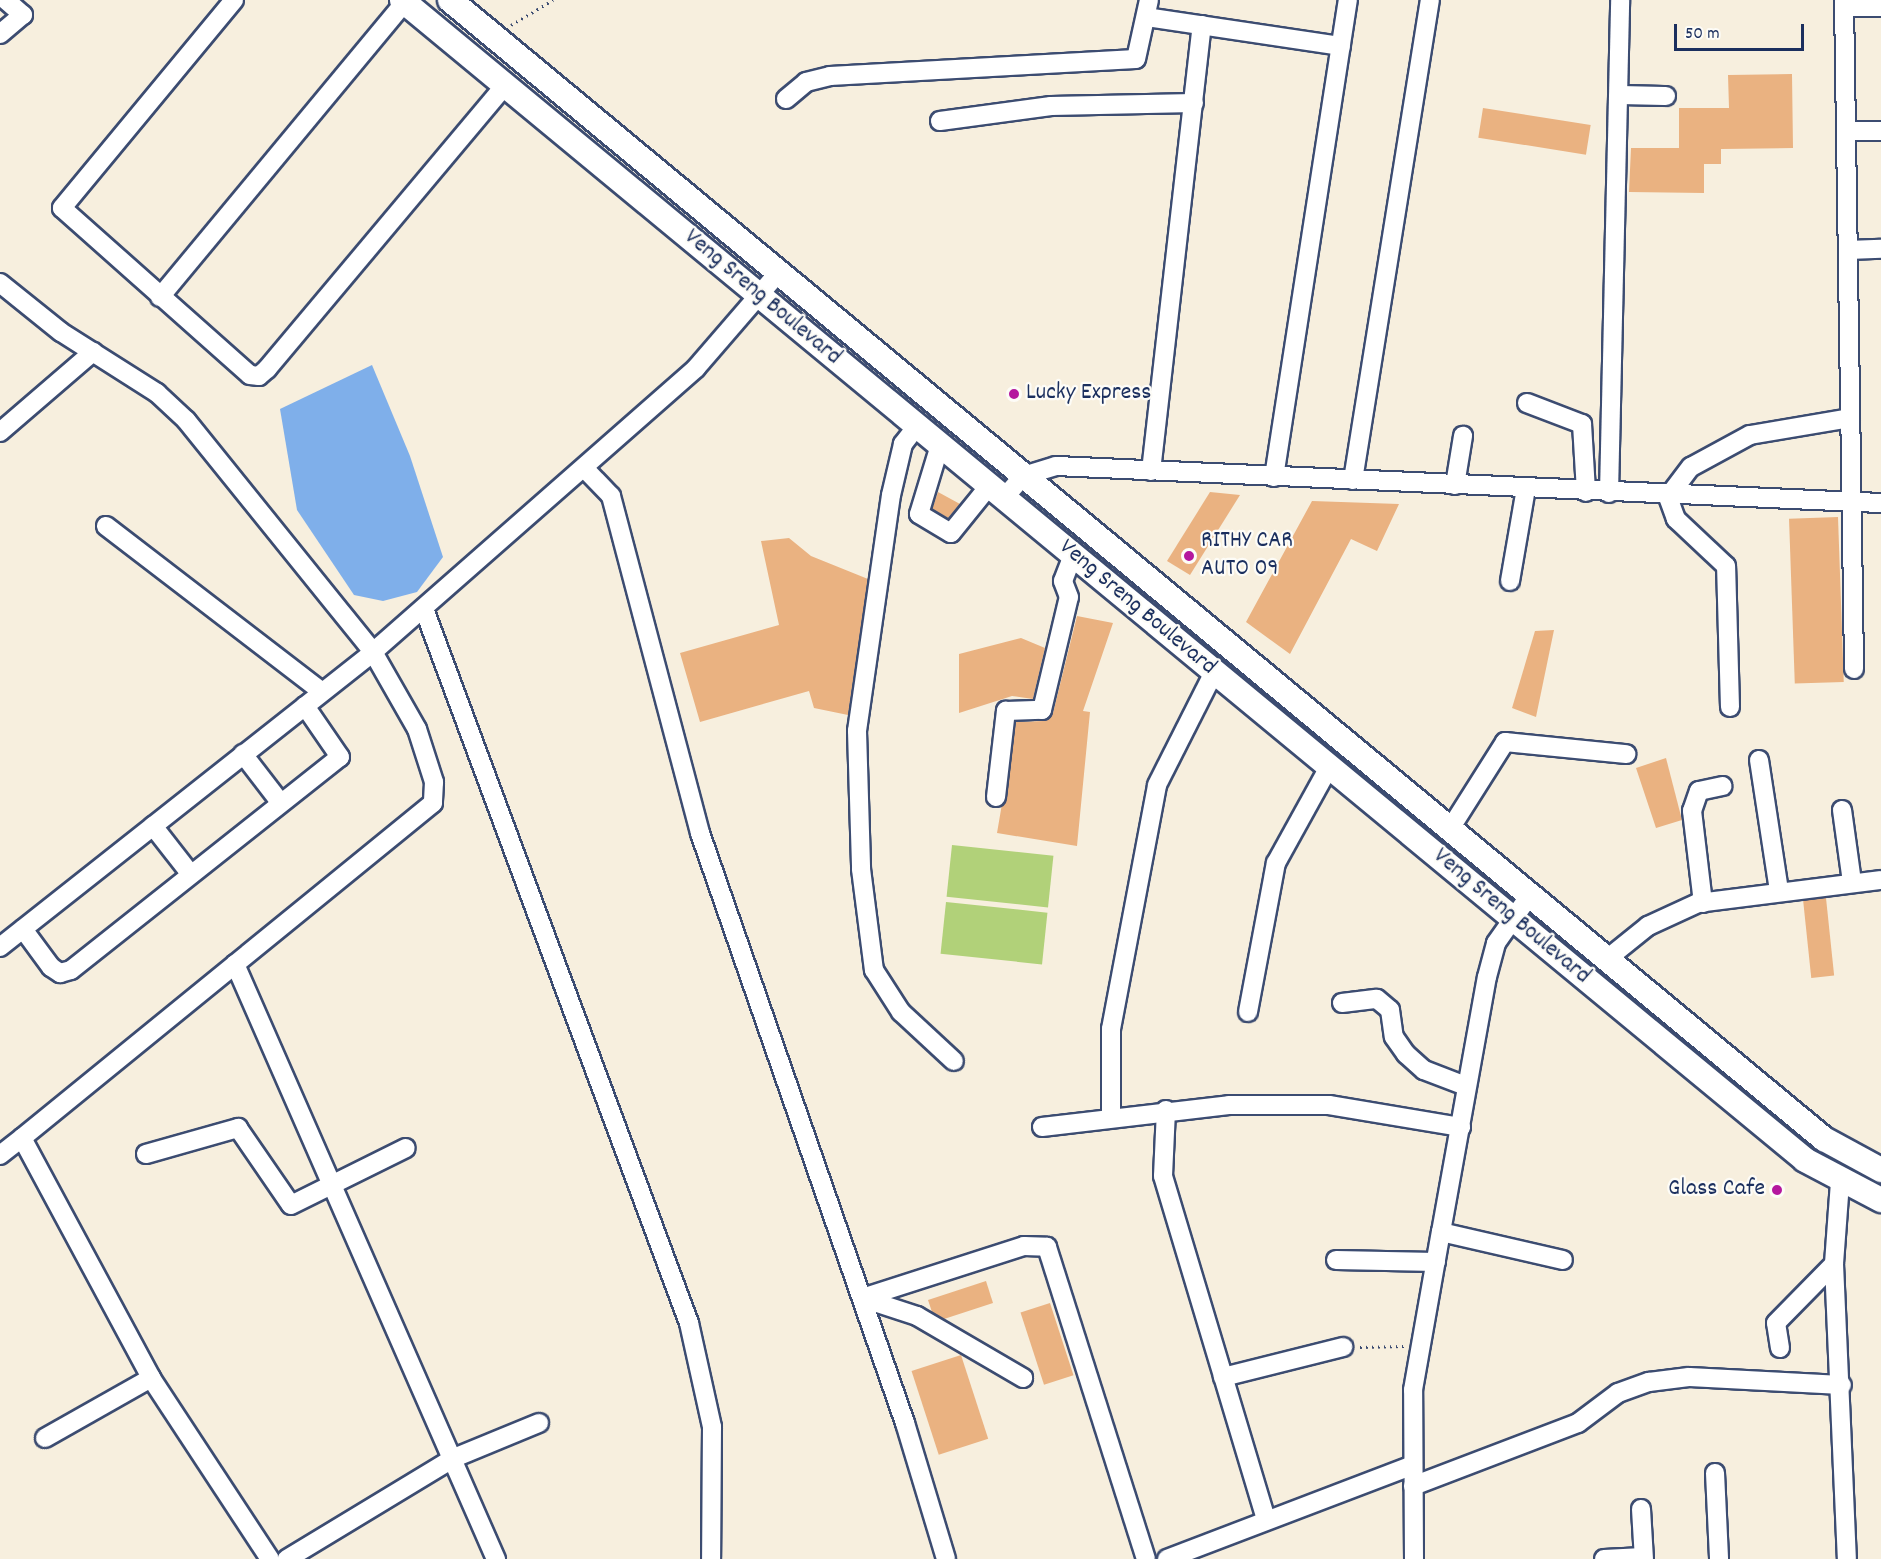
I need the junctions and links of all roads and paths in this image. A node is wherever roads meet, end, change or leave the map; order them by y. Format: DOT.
graph roads {
  1 [pos="6,0"];
  2 [pos="234,0"];
  3 [pos="450,0"];
  4 [pos="553,0"];
  5 [pos="1348,0"];
  6 [pos="1431,0"];
  7 [pos="1620,0"];
  8 [pos="404,1"];
  9 [pos="1844,4"];
  10 [pos="1881,7"];
  11 [pos="1147,8"];
  12 [pos="1202,25"];
  13 [pos="0,34"];
  14 [pos="497,40"];
  15 [pos="1341,46"];
  16 [pos="505,85"];
  17 [pos="1619,95"];
  18 [pos="1666,96"];
  19 [pos="786,99"];
  20 [pos="1194,103"];
  21 [pos="940,121"];
  22 [pos="1846,131"];
  23 [pos="1881,131"];
  24 [pos="1881,249"];
  25 [pos="1848,250"];
  26 [pos="778,273"];
  27 [pos="0,283"];
  28 [pos="758,295"];
  29 [pos="160,297"];
  30 [pos="93,352"];
  31 [pos="1527,403"];
  32 [pos="1850,418"];
  33 [pos="917,426"];
  34 [pos="0,432"];
  35 [pos="1463,436"];
  36 [pos="940,445"];
  37 [pos="586,470"];
  38 [pos="1151,471"];
  39 [pos="1023,476"];
  40 [pos="1274,477"];
  41 [pos="1353,480"];
  42 [pos="1455,485"];
  43 [pos="1526,488"];
  44 [pos="997,492"];
  45 [pos="1586,492"];
  46 [pos="1609,493"];
  47 [pos="1668,497"];
  48 [pos="1852,503"];
  49 [pos="1881,503"];
  50 [pos="106,526"];
  51 [pos="1072,555"];
  52 [pos="1510,580"];
  53 [pos="424,609"];
  54 [pos="374,652"];
  55 [pos="1854,669"];
  56 [pos="1214,672"];
  57 [pos="322,692"];
  58 [pos="305,706"];
  59 [pos="1730,707"];
  60 [pos="243,754"];
  61 [pos="1626,754"];
  62 [pos="1759,760"];
  63 [pos="1330,765"];
  64 [pos="1722,786"];
  65 [pos="996,797"];
  66 [pos="280,802"];
  67 [pos="1842,810"];
  68 [pos="153,826"];
  69 [pos="1450,829"];
  70 [pos="189,872"];
  71 [pos="1881,880"];
  72 [pos="1852,882"];
  73 [pos="1779,891"];
  74 [pos="1530,895"];
  75 [pos="1703,903"];
  76 [pos="1510,917"];
  77 [pos="23,929"];
  78 [pos="0,947"];
  79 [pos="1606,959"];
  80 [pos="235,964"];
  81 [pos="1342,1003"];
  82 [pos="1248,1012"];
  83 [pos="954,1061"];
  84 [pos="1466,1086"];
  85 [pos="1166,1110"];
  86 [pos="1111,1115"];
  87 [pos="1042,1127"];
  88 [pos="1461,1127"];
  89 [pos="22,1138"];
  90 [pos="406,1148"];
  91 [pos="146,1154"];
  92 [pos="0,1155"];
  93 [pos="1881,1170"];
  94 [pos="1840,1182"];
  95 [pos="333,1187"];
  96 [pos="1881,1200"];
  97 [pos="1441,1232"];
  98 [pos="1336,1260"];
  99 [pos="1563,1260"];
  100 [pos="1436,1262"];
  101 [pos="1834,1263"];
  102 [pos="862,1298"];
  103 [pos="1421,1345"];
  104 [pos="1343,1347"];
  105 [pos="1780,1348"];
  106 [pos="1223,1377"];
  107 [pos="151,1378"];
  108 [pos="1023,1378"];
  109 [pos="1842,1384"];
  110 [pos="539,1423"];
  111 [pos="45,1438"];
  112 [pos="454,1458"];
  113 [pos="1413,1465"];
  114 [pos="1715,1473"];
  115 [pos="1413,1486"];
  116 [pos="1641,1509"];
  117 [pos="1266,1519"];
  118 [pos="1643,1558"];
  119 [pos="270,1559"];
  120 [pos="287,1559"];
  121 [pos="496,1559"];
  122 [pos="711,1559"];
  123 [pos="946,1559"];
  124 [pos="1146,1559"];
  125 [pos="1167,1559"];
  126 [pos="1414,1559"];
  127 [pos="1604,1559"];
  128 [pos="1719,1559"];
  129 [pos="1847,1559"];
  1 -- 13 [label="street"];
  2 -- 29 [label="street"];
  3 -- 14 [label="main road, Veng Sreng Boulevard"];
  4 -- 14 [label="path"];
  5 -- 15 [label="street"];
  6 -- 41 [label="street"];
  7 -- 17 [label="street"];
  8 -- 16 [label="main road, Veng Sreng Boulevard"];
  8 -- 29 [label="street"];
  9 -- 10 [label="street"];
  9 -- 22 [label="street"];
  11 -- 12 [label="street"];
  11 -- 19 [label="street"];
  12 -- 15 [label="street"];
  12 -- 20 [label="street"];
  14 -- 26 [label="main road, Veng Sreng Boulevard"];
  15 -- 40 [label="street"];
  16 -- 28 [label="main road, Veng Sreng Boulevard"];
  16 -- 29 [label="street"];
  17 -- 18 [label="street"];
  17 -- 46 [label="street"];
  20 -- 21 [label="street"];
  20 -- 38 [label="street"];
  22 -- 23 [label="street"];
  22 -- 25 [label="street"];
  24 -- 25 [label="street"];
  25 -- 32 [label="street"];
  26 -- 28 [label="street"];
  26 -- 39 [label="main road, Veng Sreng Boulevard"];
  27 -- 30 [label="street"];
  28 -- 33 [label="main road, Veng Sreng Boulevard"];
  28 -- 37 [label="street"];
  30 -- 34 [label="street"];
  30 -- 54 [label="street"];
  31 -- 45 [label="street"];
  32 -- 47 [label="street"];
  32 -- 48 [label="street"];
  33 -- 36 [label="main road, Veng Sreng Boulevard"];
  33 -- 83 [label="street"];
  35 -- 42 [label="street"];
  36 -- 44 [label="main road, Veng Sreng Boulevard"];
  36 -- 44 [label="street"];
  37 -- 53 [label="street"];
  37 -- 102 [label="street"];
  38 -- 39 [label="street"];
  38 -- 40 [label="street"];
  39 -- 44 [label="street"];
  39 -- 69 [label="main road, Veng Sreng Boulevard"];
  40 -- 41 [label="street"];
  41 -- 42 [label="street"];
  42 -- 43 [label="street"];
  43 -- 45 [label="street"];
  43 -- 52 [label="street"];
  44 -- 51 [label="main road, Veng Sreng Boulevard"];
  45 -- 46 [label="street"];
  46 -- 47 [label="street"];
  47 -- 48 [label="street"];
  47 -- 59 [label="street"];
  48 -- 49 [label="street"];
  48 -- 55 [label="street"];
  50 -- 57 [label="street"];
  51 -- 56 [label="main road, Veng Sreng Boulevard"];
  51 -- 65 [label="street"];
  53 -- 54 [label="street"];
  53 -- 122 [label="street"];
  54 -- 57 [label="street"];
  54 -- 80 [label="street"];
  56 -- 63 [label="main road, Veng Sreng Boulevard"];
  56 -- 86 [label="street"];
  57 -- 58 [label="street"];
  58 -- 60 [label="street"];
  58 -- 66 [label="street"];
  60 -- 66 [label="street"];
  60 -- 68 [label="street"];
  61 -- 69 [label="street"];
  62 -- 73 [label="street"];
  63 -- 76 [label="main road, Veng Sreng Boulevard"];
  63 -- 82 [label="street"];
  64 -- 75 [label="street"];
  66 -- 70 [label="street"];
  67 -- 72 [label="street"];
  68 -- 70 [label="street"];
  68 -- 77 [label="street"];
  69 -- 74 [label="main road, Veng Sreng Boulevard"];
  70 -- 77 [label="street"];
  71 -- 72 [label="street"];
  72 -- 73 [label="street"];
  73 -- 75 [label="street"];
  74 -- 76 [label="street"];
  74 -- 79 [label="main road, Veng Sreng Boulevard"];
  75 -- 79 [label="street"];
  76 -- 84 [label="street"];
  76 -- 94 [label="main road, Veng Sreng Boulevard"];
  77 -- 78 [label="street"];
  79 -- 93 [label="main road, Veng Sreng Boulevard"];
  80 -- 89 [label="street"];
  80 -- 95 [label="street"];
  81 -- 84 [label="street"];
  84 -- 88 [label="street"];
  85 -- 86 [label="street"];
  85 -- 88 [label="street"];
  85 -- 106 [label="street"];
  86 -- 87 [label="street"];
  88 -- 97 [label="street"];
  89 -- 92 [label="street"];
  89 -- 107 [label="street"];
  90 -- 95 [label="street"];
  91 -- 95 [label="street"];
  94 -- 96 [label="main road, Veng Sreng Boulevard"];
  94 -- 101 [label="street"];
  95 -- 112 [label="street"];
  97 -- 99 [label="street"];
  97 -- 100 [label="street"];
  98 -- 100 [label="street"];
  100 -- 103 [label="street"];
  101 -- 105 [label="street"];
  101 -- 109 [label="street"];
  102 -- 108 [label="street"];
  102 -- 123 [label="street"];
  102 -- 124 [label="street"];
  103 -- 104 [label="path"];
  103 -- 113 [label="street"];
  104 -- 106 [label="street"];
  106 -- 117 [label="street"];
  107 -- 111 [label="street"];
  107 -- 119 [label="street"];
  109 -- 115 [label="street"];
  109 -- 129 [label="street"];
  110 -- 112 [label="street"];
  112 -- 120 [label="street"];
  112 -- 121 [label="street"];
  113 -- 115 [label="street"];
  113 -- 117 [label="street"];
  114 -- 128 [label="street"];
  115 -- 126 [label="street"];
  116 -- 118 [label="street"];
  117 -- 125 [label="street"];
  118 -- 127 [label="street"];
}
